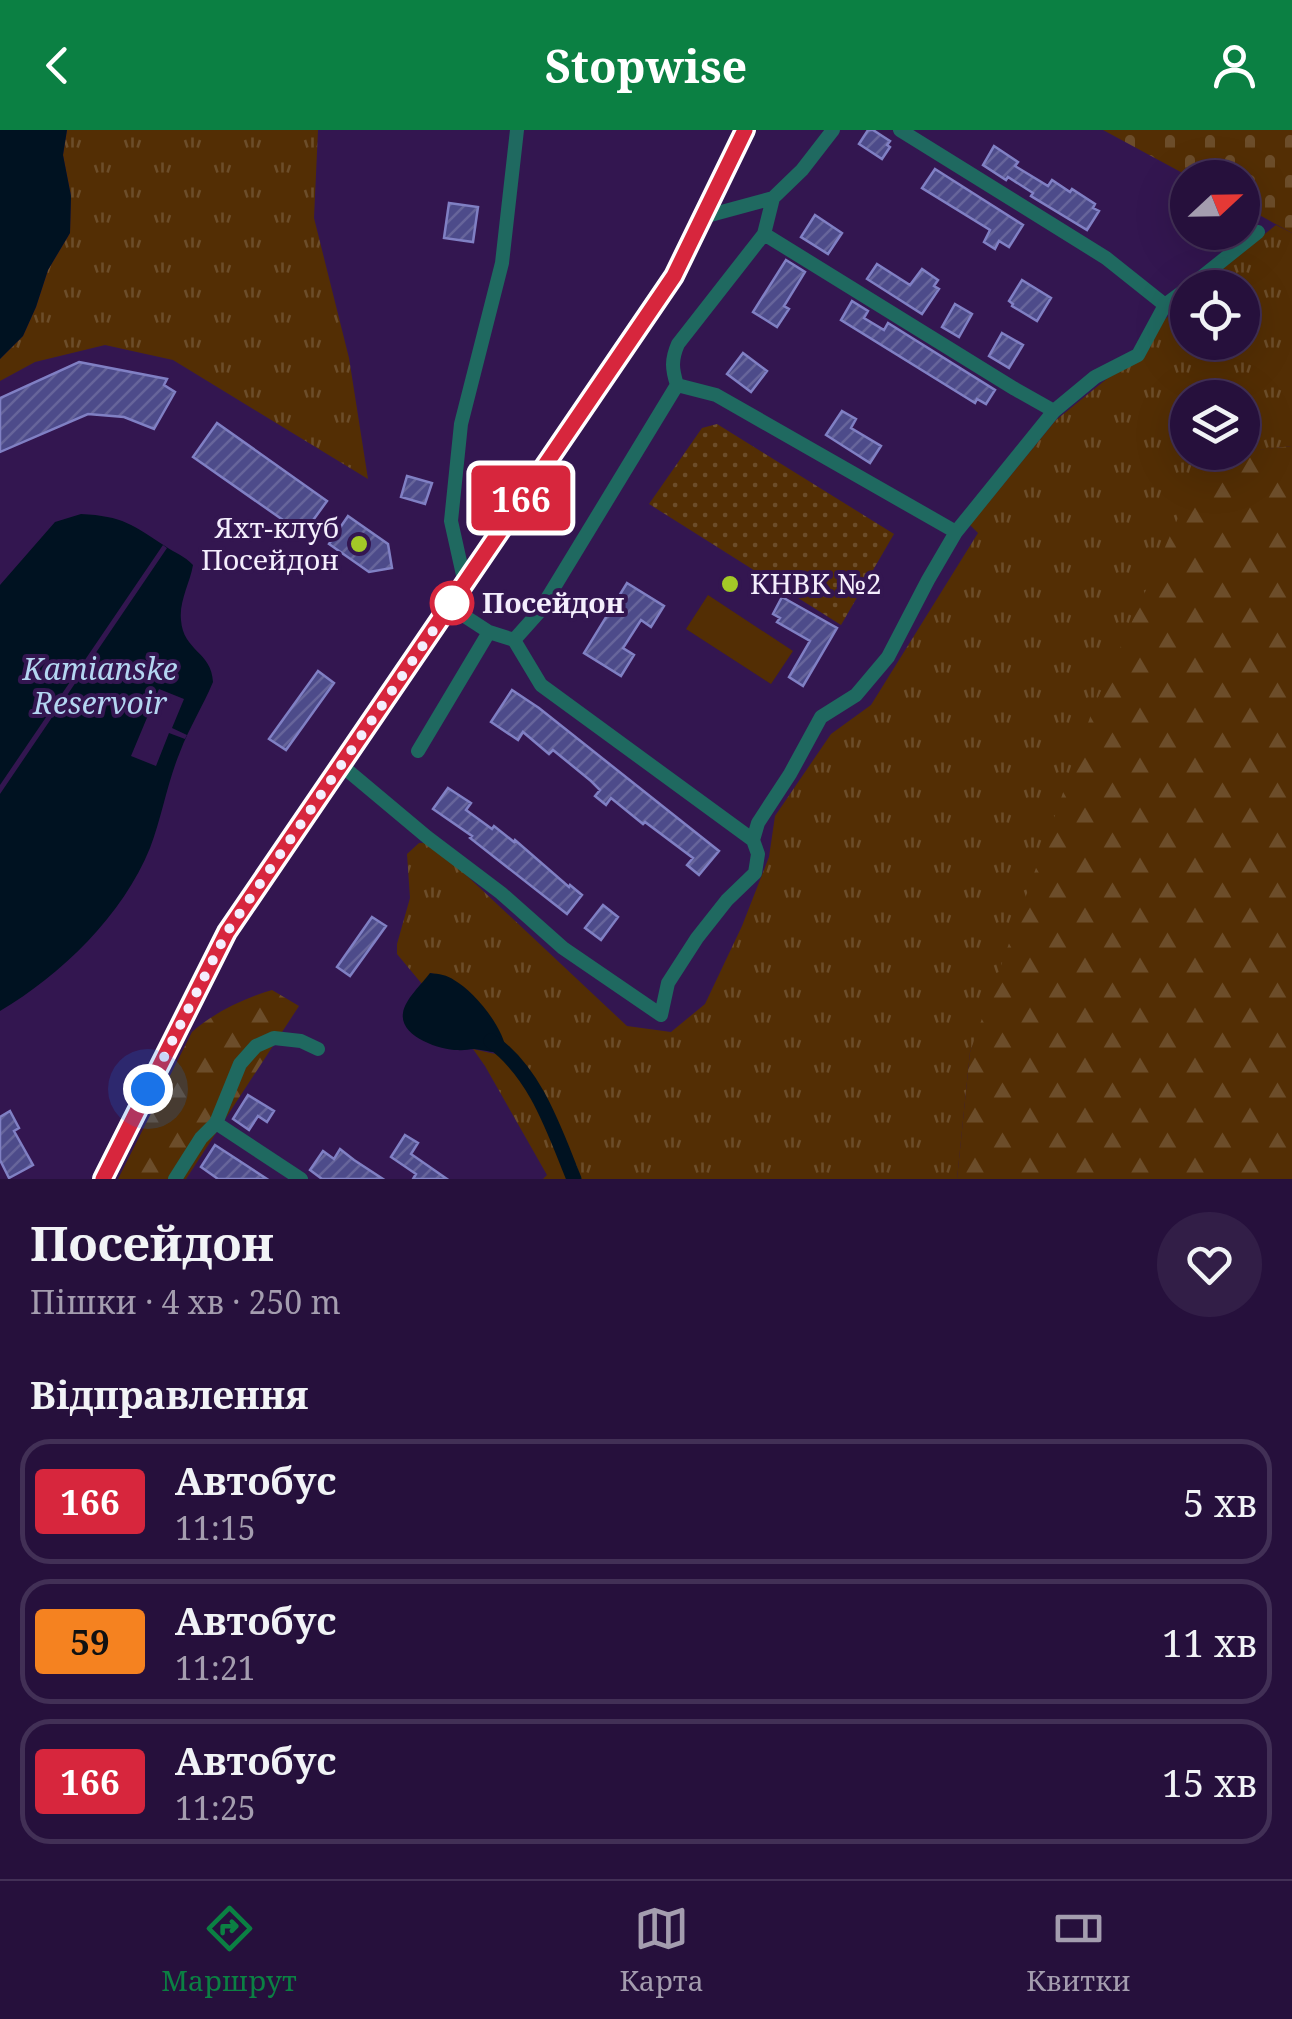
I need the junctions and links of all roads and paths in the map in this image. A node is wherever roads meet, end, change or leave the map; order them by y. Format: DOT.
graph roads {
  1 [pos="517,130"];
  2 [pos="745,130"];
  3 [pos="832,130"];
  4 [pos="900,130"];
  5 [pos="773,198"];
  6 [pos="703,216"];
  7 [pos="764,234"];
  8 [pos="1236,250"];
  9 [pos="1210,270"];
  10 [pos="1170,301"];
  11 [pos="1165,305"];
  12 [pos="677,385"];
  13 [pos="1054,411"];
  14 [pos="956,532"];
  15 [pos="465,584"];
  16 [pos="450,606"];
  17 [pos="488,632"];
  18 [pos="514,640"];
  19 [pos="418,751"];
  20 [pos="341,765"];
  21 [pos="753,840"];
  22 [pos="318,1049"];
  23 [pos="216,1123"];
  24 [pos="103,1179"];
  25 [pos="175,1179"];
  26 [pos="302,1179"];
  1 -- 15 [label="street"];
  2 -- 6 [label="main road"];
  3 -- 5 [label="street"];
  4 -- 11 [label="street"];
  5 -- 6 [label="street"];
  5 -- 7 [label="street"];
  6 -- 15 [label="main road"];
  7 -- 12 [label="street"];
  7 -- 13 [label="street"];
  8 -- 9 [label="street"];
  10 -- 11 [label="street"];
  11 -- 13 [label="street"];
  12 -- 14 [label="street"];
  12 -- 18 [label="street"];
  13 -- 14 [label="street"];
  14 -- 21 [label="street"];
  15 -- 16 [label="main road"];
  16 -- 17 [label="street"];
  16 -- 20 [label="main road"];
  17 -- 18 [label="street"];
  17 -- 19 [label="street"];
  18 -- 21 [label="street"];
  20 -- 21 [label="street"];
  20 -- 24 [label="main road"];
  22 -- 23 [label="street"];
  23 -- 25 [label="street"];
  23 -- 26 [label="street"];
}
